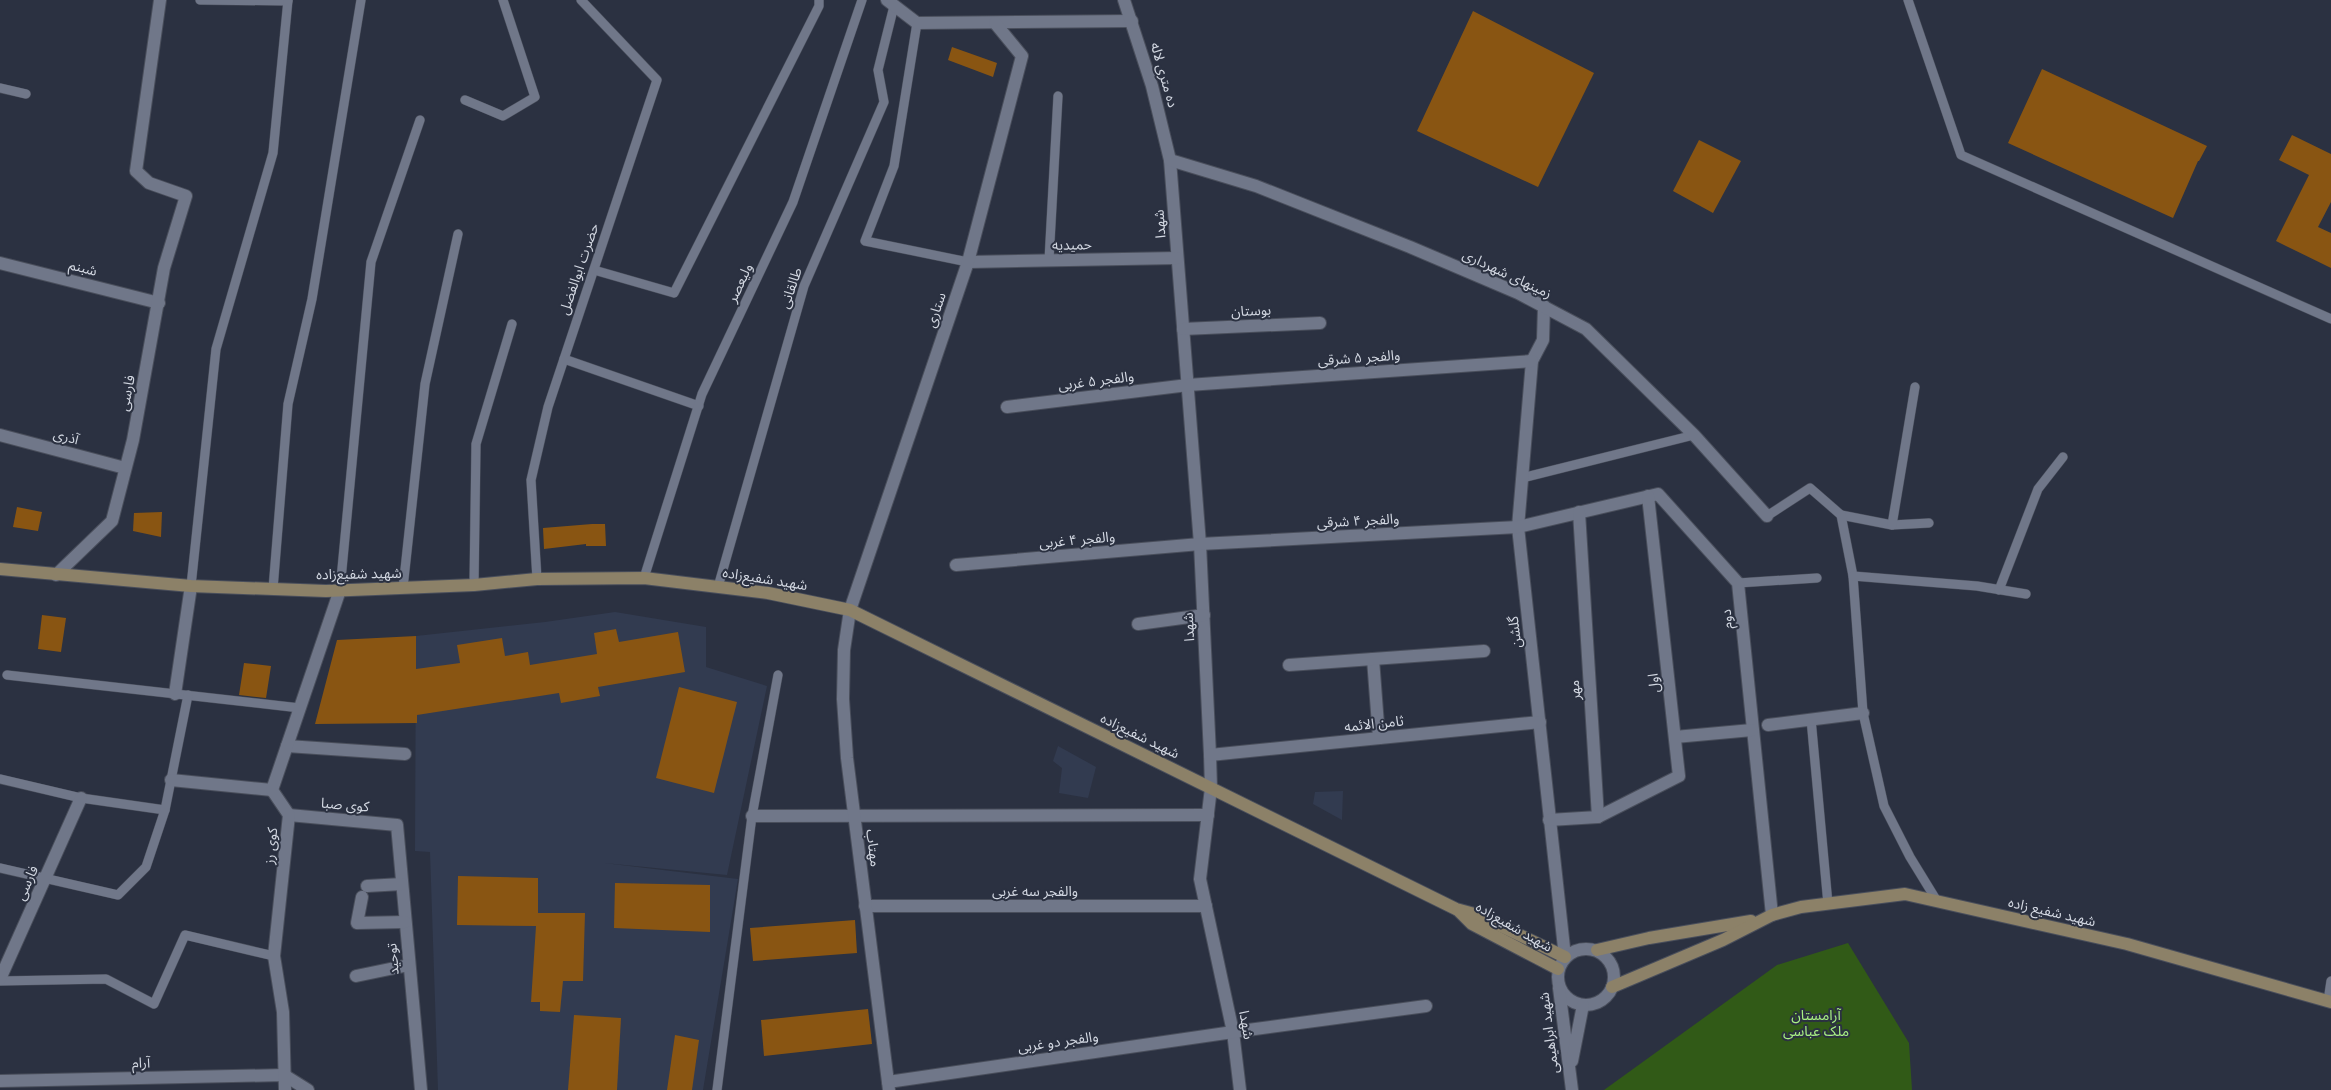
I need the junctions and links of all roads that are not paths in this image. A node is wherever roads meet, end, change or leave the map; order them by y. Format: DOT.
graph roads {
  1 [pos="160,0"];
  2 [pos="200,0"];
  3 [pos="361,0"];
  4 [pos="503,0"];
  5 [pos="581,0"];
  6 [pos="819,0"];
  7 [pos="862,0"];
  8 [pos="1124,0"];
  9 [pos="1908,0"];
  10 [pos="288,1"];
  11 [pos="891,3"];
  12 [pos="1132,21"];
  13 [pos="918,23"];
  14 [pos="995,23"];
  15 [pos="0,88"];
  16 [pos="26,94"];
  17 [pos="1058,96"];
  18 [pos="465,100"];
  19 [pos="420,120"];
  20 [pos="1170,160"];
  21 [pos="458,234"];
  22 [pos="1177,258"];
  23 [pos="1049,260"];
  24 [pos="968,262"];
  25 [pos="0,263"];
  26 [pos="594,270"];
  27 [pos="159,303"];
  28 [pos="1544,306"];
  29 [pos="2331,319"];
  30 [pos="1320,323"];
  31 [pos="512,324"];
  32 [pos="1183,330"];
  33 [pos="564,358"];
  34 [pos="1532,361"];
  35 [pos="1188,386"];
  36 [pos="1915,387"];
  37 [pos="699,406"];
  38 [pos="1007,407"];
  39 [pos="0,435"];
  40 [pos="1694,435"];
  41 [pos="2063,457"];
  42 [pos="125,468"];
  43 [pos="1522,478"];
  44 [pos="1648,496"];
  45 [pos="1579,512"];
  46 [pos="1841,514"];
  47 [pos="1767,516"];
  48 [pos="1929,523"];
  49 [pos="1892,525"];
  50 [pos="1518,527"];
  51 [pos="1200,544"];
  52 [pos="956,565"];
  53 [pos="0,570"];
  54 [pos="56,574"];
  55 [pos="1852,576"];
  56 [pos="644,578"];
  57 [pos="1817,578"];
  58 [pos="537,579"];
  59 [pos="1738,583"];
  60 [pos="474,585"];
  61 [pos="191,586"];
  62 [pos="718,587"];
  63 [pos="403,588"];
  64 [pos="272,589"];
  65 [pos="340,590"];
  66 [pos="1999,590"];
  67 [pos="2026,594"];
  68 [pos="850,610"];
  69 [pos="1204,615"];
  70 [pos="1138,624"];
  71 [pos="1484,651"];
  72 [pos="1373,659"];
  73 [pos="1289,665"];
  74 [pos="7,675"];
  75 [pos="778,675"];
  76 [pos="182,694"];
  77 [pos="300,708"];
  78 [pos="1863,713"];
  79 [pos="1811,720"];
  80 [pos="1540,722"];
  81 [pos="1768,725"];
  82 [pos="1752,730"];
  83 [pos="1675,737"];
  84 [pos="1378,738"];
  85 [pos="287,746"];
  86 [pos="405,754"];
  87 [pos="1210,755"];
  88 [pos="0,778"];
  89 [pos="171,780"];
  90 [pos="1211,788"];
  91 [pos="272,790"];
  92 [pos="81,798"];
  93 [pos="165,810"];
  94 [pos="289,815"];
  95 [pos="1208,815"];
  96 [pos="752,816"];
  97 [pos="854,816"];
  98 [pos="1598,817"];
  99 [pos="1549,820"];
  100 [pos="397,825"];
  101 [pos="0,868"];
  102 [pos="45,879"];
  103 [pos="402,884"];
  104 [pos="1937,901"];
  105 [pos="1828,904"];
  106 [pos="865,906"];
  107 [pos="1206,906"];
  108 [pos="1456,909"];
  109 [pos="1767,917"];
  110 [pos="405,922"];
  111 [pos="1597,950"];
  112 [pos="274,956"];
  113 [pos="1565,957"];
  114 [pos="409,965"];
  115 [pos="1558,969"];
  116 [pos="356,976"];
  117 [pos="0,980"];
  118 [pos="2331,981"];
  119 [pos="1558,983"];
  120 [pos="1612,987"];
  121 [pos="2329,1002"];
  122 [pos="1583,1005"];
  123 [pos="1426,1006"];
  124 [pos="1233,1032"];
  125 [pos="284,1075"];
  126 [pos="0,1081"];
  127 [pos="1571,1084"];
  128 [pos="888,1086"];
  129 [pos="285,1090"];
  130 [pos="308,1090"];
  131 [pos="421,1090"];
  132 [pos="717,1090"];
  133 [pos="1240,1090"];
  1 -- 27 [label="street, فارسی"];
  2 -- 10 [label="lane"];
  3 -- 64 [label="lane"];
  4 -- 18 [label="lane"];
  5 -- 26 [label="lane, حضرت ابوالفضل"];
  6 -- 26 [label="lane"];
  7 -- 37 [label="lane, ولیعصر"];
  8 -- 12 [label="street, ده متری لاله"];
  9 -- 29 [label="lane"];
  10 -- 61 [label="lane"];
  11 -- 13 [label="street"];
  11 -- 62 [label="lane, طالقانی"];
  12 -- 14 [label="street"];
  12 -- 20 [label="street, ده متری لاله"];
  13 -- 14 [label="street"];
  13 -- 24 [label="lane"];
  14 -- 24 [label="street, ستاری"];
  15 -- 16 [label="lane"];
  17 -- 23 [label="lane"];
  19 -- 65 [label="lane"];
  20 -- 22 [label="street, شهدا"];
  20 -- 28 [label="street, زمینهای شهرداری"];
  21 -- 63 [label="lane"];
  22 -- 23 [label="street, حمیدیه"];
  22 -- 32 [label="street, شهدا"];
  23 -- 24 [label="street, حمیدیه"];
  24 -- 68 [label="street, ستاری"];
  25 -- 27 [label="street, شبنم"];
  26 -- 33 [label="lane, حضرت ابوالفضل"];
  27 -- 42 [label="street, فارسی"];
  28 -- 34 [label="street, گلشن"];
  28 -- 40 [label="street, زمینهای شهرداری"];
  30 -- 32 [label="street, بوستان"];
  31 -- 60 [label="lane"];
  32 -- 35 [label="street, شهدا"];
  33 -- 37 [label="lane"];
  33 -- 58 [label="lane, حضرت ابوالفضل"];
  34 -- 35 [label="street, والفجر ۵ شرقی"];
  34 -- 43 [label="street, گلشن"];
  35 -- 38 [label="street, والفجر ۵ غربی"];
  35 -- 51 [label="street, شهدا"];
  36 -- 49 [label="lane"];
  37 -- 56 [label="lane, ولیعصر"];
  39 -- 42 [label="street, آذری"];
  40 -- 43 [label="lane"];
  40 -- 47 [label="street, زمینهای شهرداری"];
  41 -- 66 [label="lane"];
  42 -- 54 [label="street, فارسی"];
  43 -- 50 [label="street, گلشن"];
  44 -- 45 [label="street"];
  44 -- 59 [label="street"];
  44 -- 83 [label="street, اول"];
  45 -- 50 [label="street"];
  45 -- 98 [label="street, مهر"];
  46 -- 47 [label="lane"];
  46 -- 49 [label="lane"];
  46 -- 55 [label="lane"];
  48 -- 49 [label="lane"];
  50 -- 51 [label="street, والفجر ۴ شرقی"];
  50 -- 80 [label="street, گلشن"];
  51 -- 52 [label="street, والفجر ۴ غربی"];
  51 -- 69 [label="street, شهدا"];
  53 -- 54 [label="main road, شهید شفیع‌زاده"];
  54 -- 61 [label="main road, شهید شفیع‌زاده"];
  55 -- 66 [label="lane"];
  55 -- 78 [label="lane"];
  56 -- 58 [label="main road, شهید شفیع‌زاده"];
  56 -- 62 [label="main road, شهید شفیع‌زاده"];
  57 -- 59 [label="lane"];
  58 -- 60 [label="main road, شهید شفیع‌زاده"];
  59 -- 82 [label="street, دوم"];
  60 -- 63 [label="main road, شهید شفیع‌زاده"];
  61 -- 64 [label="main road, شهید شفیع‌زاده"];
  61 -- 76 [label="street"];
  62 -- 68 [label="main road, شهید شفیع‌زاده"];
  63 -- 65 [label="main road, شهید شفیع‌زاده"];
  64 -- 65 [label="main road, شهید شفیع‌زاده"];
  65 -- 77 [label="street"];
  66 -- 67 [label="lane"];
  68 -- 90 [label="main road, شهید شفیع‌زاده"];
  68 -- 97 [label="street, مهتاب"];
  69 -- 70 [label="street"];
  69 -- 87 [label="street, شهدا"];
  71 -- 72 [label="street"];
  72 -- 73 [label="street"];
  72 -- 84 [label="street"];
  74 -- 76 [label="lane"];
  75 -- 96 [label="lane"];
  76 -- 77 [label="lane"];
  76 -- 89 [label="lane"];
  77 -- 85 [label="street"];
  78 -- 79 [label="street"];
  78 -- 104 [label="lane"];
  79 -- 81 [label="street"];
  79 -- 105 [label="lane"];
  80 -- 84 [label="street, ثامن الائمه"];
  80 -- 99 [label="street, گلشن"];
  82 -- 83 [label="street"];
  82 -- 109 [label="street, دوم"];
  83 -- 98 [label="street, اول"];
  84 -- 87 [label="street, ثامن الائمه"];
  85 -- 86 [label="street"];
  85 -- 91 [label="street"];
  87 -- 90 [label="street, شهدا"];
  88 -- 92 [label="lane"];
  89 -- 91 [label="street"];
  89 -- 93 [label="lane"];
  90 -- 95 [label="street, شهدا"];
  90 -- 108 [label="main road, شهید شفیع‌زاده"];
  91 -- 94 [label="street, کوی رز"];
  92 -- 93 [label="lane"];
  92 -- 102 [label="street, فارسی"];
  93 -- 102 [label="lane"];
  94 -- 100 [label="street, کوی صبا"];
  94 -- 112 [label="street, کوی رز"];
  95 -- 97 [label="street"];
  95 -- 107 [label="street, شهدا"];
  96 -- 97 [label="street"];
  96 -- 132 [label="lane"];
  97 -- 106 [label="street, مهتاب"];
  98 -- 99 [label="street"];
  99 -- 113 [label="street, گلشن"];
  100 -- 103 [label="street, توحید"];
  101 -- 102 [label="lane"];
  102 -- 117 [label="street, فارسی"];
  103 -- 110 [label="street, توحید"];
  103 -- 110 [label="street"];
  104 -- 105 [label="main road, شهید شفیع زاده"];
  104 -- 121 [label="main road, شهید شفیع زاده"];
  105 -- 109 [label="main road, شهید شفیع زاده"];
  106 -- 107 [label="street, والفجر سه غربی"];
  106 -- 128 [label="street, مهتاب"];
  107 -- 124 [label="street, شهدا"];
  108 -- 113 [label="main road, شهید شفیع‌زاده"];
  108 -- 115 [label="main road, شهید شفیع‌زاده"];
  109 -- 111 [label="main road, شهید شفیع زاده"];
  109 -- 120 [label="main road, شهید شفیع زاده"];
  110 -- 114 [label="street, توحید"];
  111 -- 113 [label="street"];
  111 -- 120 [label="street"];
  112 -- 117 [label="lane"];
  112 -- 125 [label="street, کوی رز"];
  113 -- 115 [label="street"];
  114 -- 116 [label="street"];
  114 -- 131 [label="street, توحید"];
  115 -- 119 [label="street"];
  118 -- 121 [label="lane"];
  119 -- 122 [label="street"];
  119 -- 127 [label="street, شهید ابراهیمی"];
  120 -- 122 [label="street"];
  122 -- 127 [label="street, شهید ابراهیمی"];
  123 -- 124 [label="street, والفجر دو غربی"];
  124 -- 128 [label="street, والفجر دو غربی"];
  124 -- 133 [label="street, شهدا"];
  125 -- 126 [label="street, آرام"];
  125 -- 129 [label="street, کوی رز"];
  125 -- 130 [label="street"];
}
